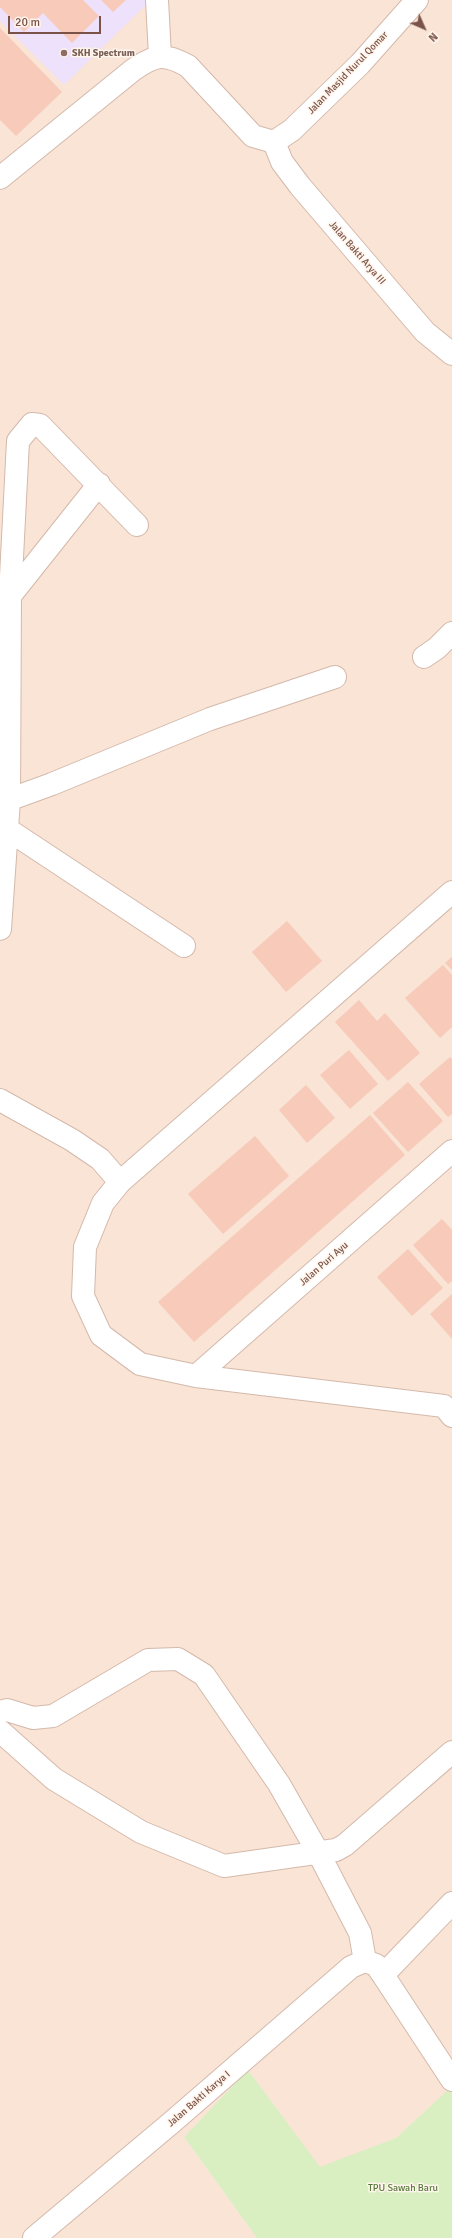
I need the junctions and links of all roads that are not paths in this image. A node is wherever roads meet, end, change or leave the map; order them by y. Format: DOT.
graph roads {
  1 [pos="157,0"];
  2 [pos="418,0"];
  3 [pos="160,56"];
  4 [pos="274,142"];
  5 [pos="0,178"];
  6 [pos="452,354"];
  7 [pos="99,484"];
  8 [pos="137,525"];
  9 [pos="10,596"];
  10 [pos="452,633"];
  11 [pos="424,657"];
  12 [pos="335,677"];
  13 [pos="5,802"];
  14 [pos="7,829"];
  15 [pos="452,892"];
  16 [pos="0,929"];
  17 [pos="184,946"];
  18 [pos="0,1100"];
  19 [pos="452,1151"];
  20 [pos="120,1182"];
  21 [pos="196,1376"];
  22 [pos="449,1407"];
  23 [pos="0,1712"];
  24 [pos="0,1731"];
  25 [pos="452,1752"];
  26 [pos="319,1854"];
  27 [pos="452,1903"];
  28 [pos="365,1961"];
  29 [pos="383,1975"];
  30 [pos="452,2080"];
  31 [pos="34,2238"];
  1 -- 3 [label="street"];
  2 -- 4 [label="street, Jalan Masjid Nurul Qomar"];
  3 -- 4 [label="street"];
  3 -- 5 [label="street"];
  4 -- 6 [label="street, Jalan Bakti Arya III"];
  7 -- 8 [label="street"];
  7 -- 9 [label="street"];
  7 -- 9 [label="street"];
  9 -- 13 [label="street"];
  10 -- 11 [label="street"];
  12 -- 13 [label="street"];
  13 -- 14 [label="street"];
  14 -- 16 [label="street"];
  14 -- 17 [label="street"];
  15 -- 20 [label="street"];
  18 -- 20 [label="street"];
  19 -- 21 [label="street, Jalan Puri Ayu"];
  20 -- 21 [label="street"];
  21 -- 22 [label="street"];
  23 -- 26 [label="street"];
  24 -- 26 [label="street"];
  25 -- 26 [label="street"];
  26 -- 28 [label="street"];
  27 -- 29 [label="street"];
  28 -- 29 [label="street"];
  28 -- 31 [label="street, Jalan Bakti Karya I"];
  29 -- 30 [label="street"];
}
